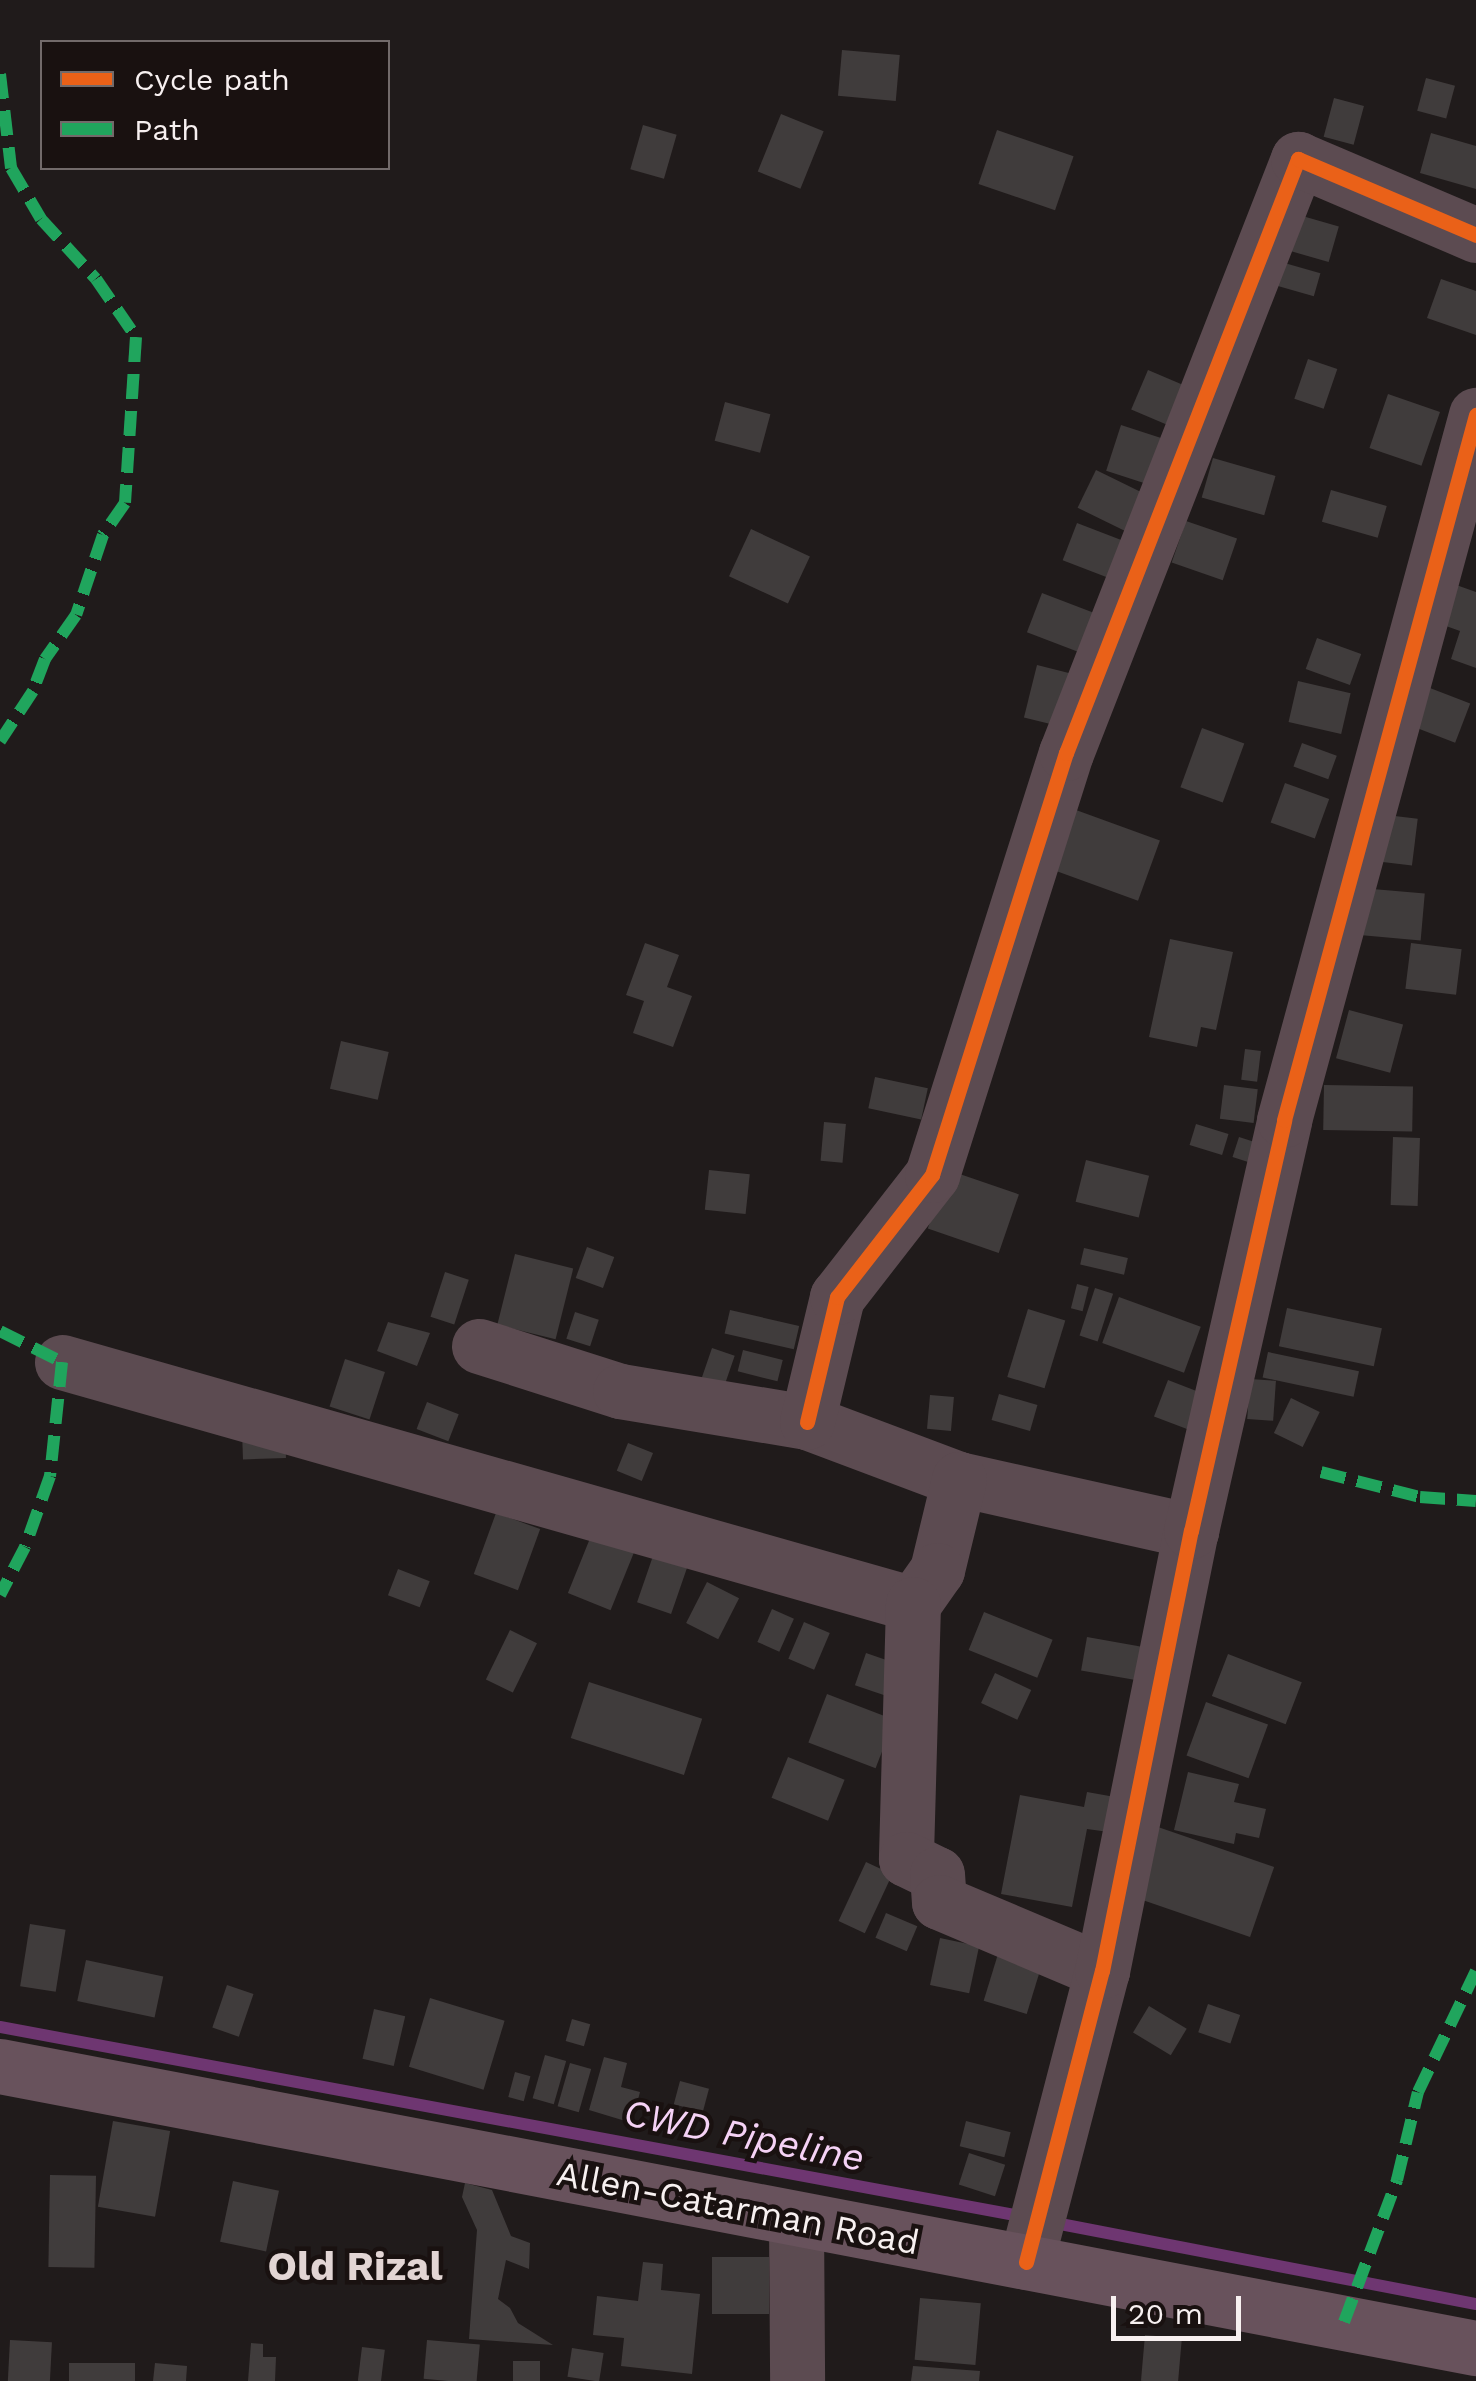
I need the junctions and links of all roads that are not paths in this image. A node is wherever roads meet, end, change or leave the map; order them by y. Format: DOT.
graph roads {
  1 [pos="1476,235"];
  2 [pos="1476,415"];
  3 [pos="479,1346"];
  4 [pos="62,1362"];
  5 [pos="807,1422"];
  6 [pos="960,1478"];
  7 [pos="1191,1532"];
  8 [pos="913,1604"];
  9 [pos="1102,1971"];
  10 [pos="0,2066"];
  11 [pos="796,2220"];
  12 [pos="1026,2262"];
  13 [pos="1476,2348"];
  14 [pos="797,2381"];
  1 -- 5 [label="street"];
  2 -- 7 [label="street"];
  3 -- 5 [label="street"];
  4 -- 8 [label="street"];
  5 -- 6 [label="street"];
  6 -- 7 [label="street"];
  6 -- 8 [label="street"];
  7 -- 9 [label="street"];
  8 -- 9 [label="street"];
  9 -- 12 [label="street"];
  10 -- 11 [label="main road, Allen-Catarman Road"];
  11 -- 12 [label="main road, Allen-Catarman Road"];
  11 -- 14 [label="street"];
  12 -- 13 [label="main road, Allen-Catarman Road"];
}
